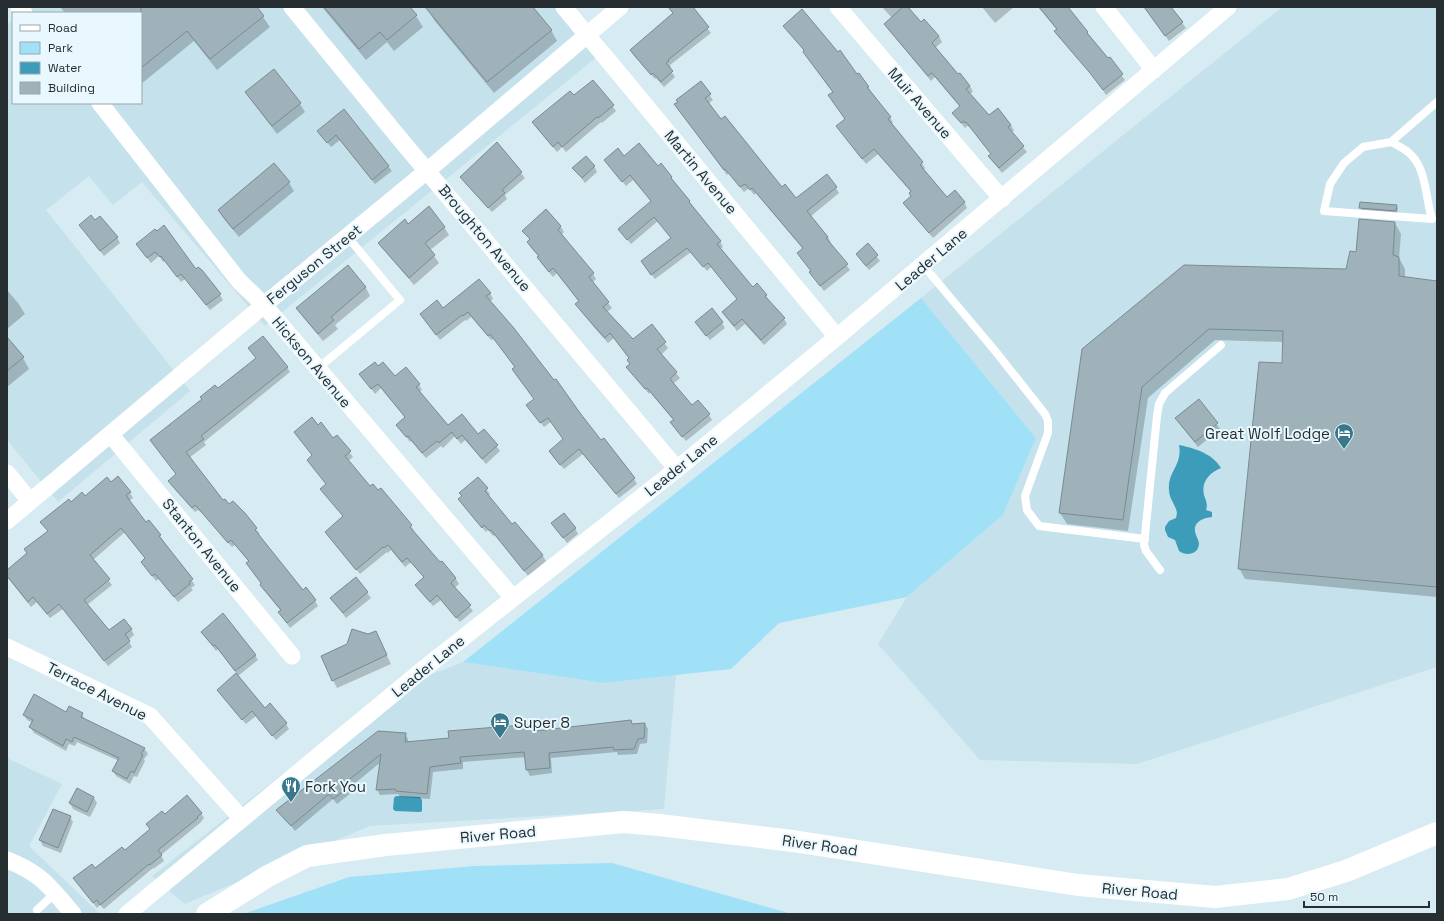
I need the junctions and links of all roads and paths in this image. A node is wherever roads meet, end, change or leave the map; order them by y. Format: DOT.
graph roads {
  1 [pos="292,7"];
  2 [pos="564,7"];
  3 [pos="620,7"];
  4 [pos="838,7"];
  5 [pos="1104,7"];
  6 [pos="1228,7"];
  7 [pos="587,34"];
  8 [pos="1154,70"];
  9 [pos="1437,102"];
  10 [pos="101,104"];
  11 [pos="1391,142"];
  12 [pos="428,170"];
  13 [pos="1002,199"];
  14 [pos="347,236"];
  15 [pos="923,265"];
  16 [pos="264,305"];
  17 [pos="837,337"];
  18 [pos="1221,345"];
  19 [pos="318,368"];
  20 [pos="111,434"];
  21 [pos="678,469"];
  22 [pos="7,473"];
  23 [pos="30,501"];
  24 [pos="7,521"];
  25 [pos="1145,539"];
  26 [pos="1160,570"];
  27 [pos="513,598"];
  28 [pos="7,647"];
  29 [pos="292,656"];
  30 [pos="242,819"];
  31 [pos="1437,833"];
  32 [pos="7,860"];
  33 [pos="55,893"];
  34 [pos="37,910"];
  35 [pos="72,914"];
  36 [pos="127,914"];
  37 [pos="207,914"];
  1 -- 12 [label="street, Broughton Avenue"];
  2 -- 7 [label="street, Martin Avenue"];
  3 -- 7 [label="street, Ferguson Street"];
  4 -- 13 [label="street, Muir Avenue"];
  5 -- 8 [label="street"];
  6 -- 8 [label="street, Leader Lane"];
  7 -- 12 [label="street, Ferguson Street"];
  7 -- 17 [label="street, Martin Avenue"];
  8 -- 13 [label="street, Leader Lane"];
  9 -- 11 [label="lane"];
  10 -- 16 [label="street, Hickson Avenue"];
  11 -- 11 [label="lane"];
  12 -- 14 [label="street, Ferguson Street"];
  12 -- 21 [label="street, Broughton Avenue"];
  13 -- 15 [label="street, Leader Lane"];
  14 -- 16 [label="street, Ferguson Street"];
  14 -- 19 [label="lane"];
  15 -- 17 [label="street, Leader Lane"];
  15 -- 25 [label="lane"];
  16 -- 19 [label="street, Hickson Avenue"];
  16 -- 20 [label="street, Ferguson Street"];
  17 -- 21 [label="street, Leader Lane"];
  18 -- 25 [label="lane"];
  19 -- 27 [label="street, Hickson Avenue"];
  20 -- 23 [label="street, Ferguson Street"];
  20 -- 29 [label="street, Stanton Avenue"];
  21 -- 27 [label="street, Leader Lane"];
  22 -- 23 [label="street"];
  23 -- 24 [label="street, Ferguson Street"];
  25 -- 26 [label="lane"];
  27 -- 30 [label="street, Leader Lane"];
  28 -- 30 [label="street, Terrace Avenue"];
  30 -- 36 [label="street, Leader Lane"];
  31 -- 37 [label="main road, River Road"];
  32 -- 33 [label="street"];
  33 -- 34 [label="lane"];
  33 -- 35 [label="street"];
}
